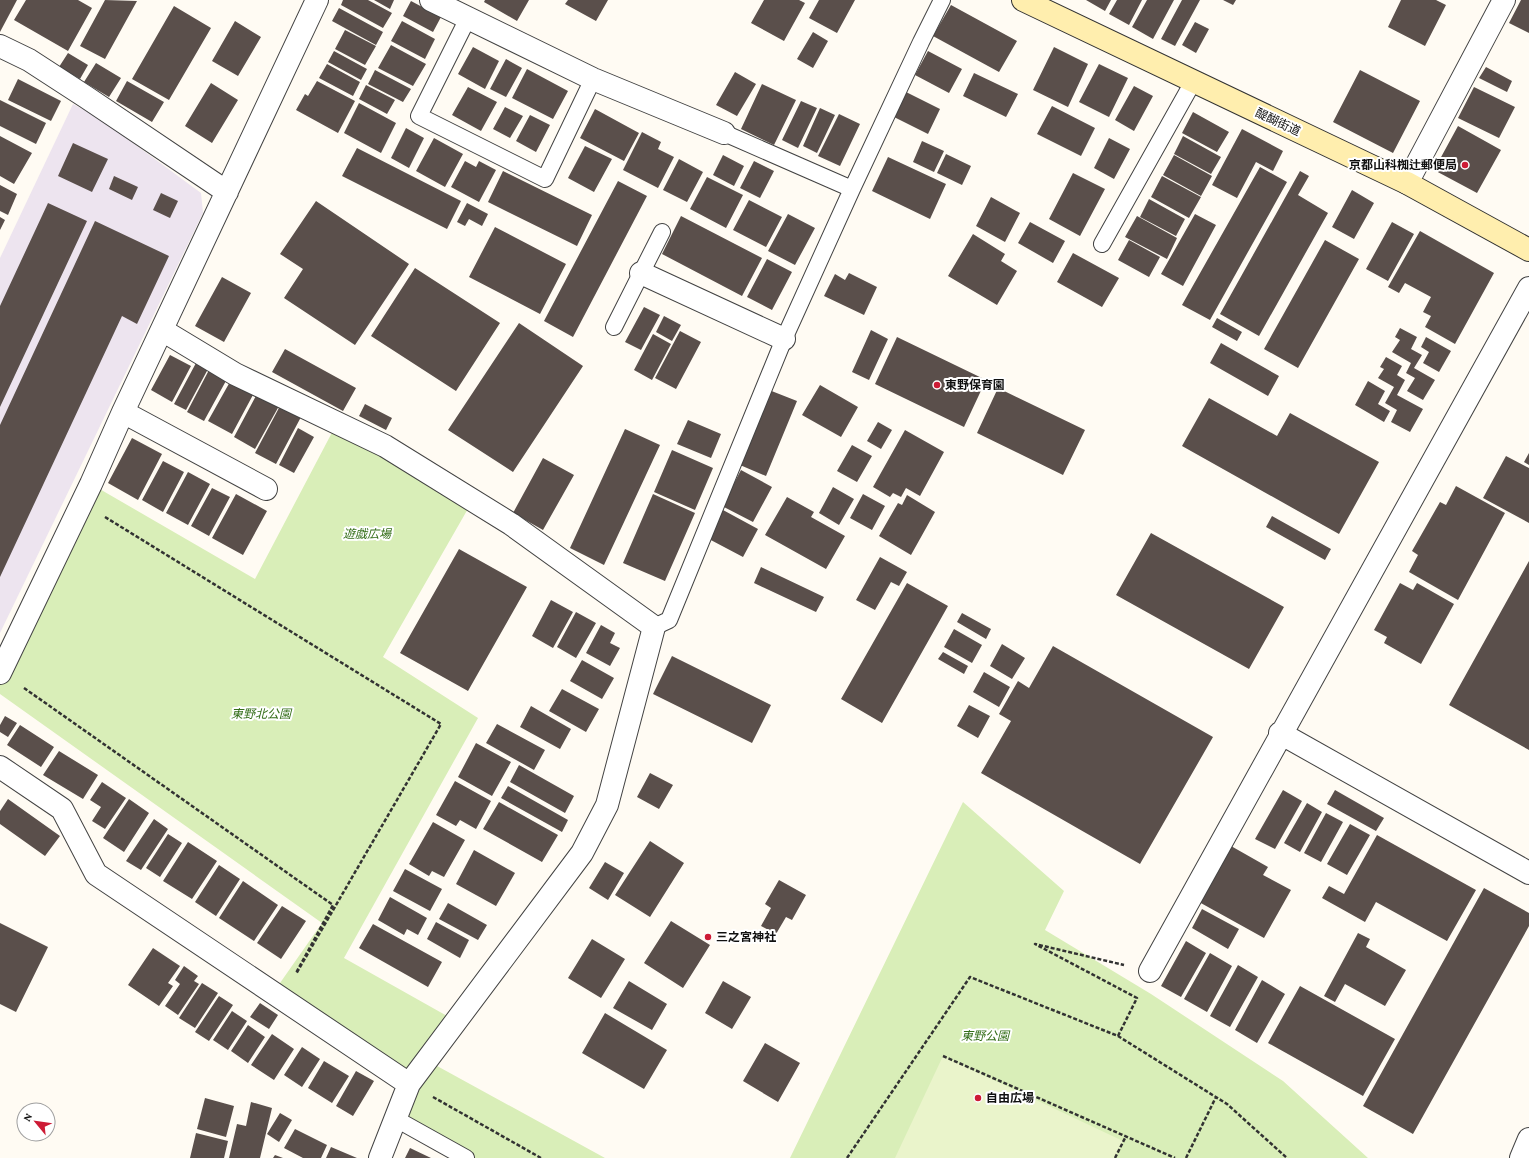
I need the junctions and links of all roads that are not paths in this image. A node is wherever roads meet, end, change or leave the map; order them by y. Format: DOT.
graph roads {
  1 [pos="317,0"];
  2 [pos="431,0"];
  3 [pos="942,0"];
  4 [pos="1023,0"];
  5 [pos="1504,0"];
  6 [pos="468,18"];
  7 [pos="0,46"];
  8 [pos="593,79"];
  9 [pos="1193,82"];
  10 [pos="724,133"];
  11 [pos="1407,184"];
  12 [pos="852,189"];
  13 [pos="228,192"];
  14 [pos="662,232"];
  15 [pos="1102,244"];
  16 [pos="1529,250"];
  17 [pos="641,274"];
  18 [pos="1529,288"];
  19 [pos="614,327"];
  20 [pos="162,330"];
  21 [pos="784,339"];
  22 [pos="123,412"];
  23 [pos="266,490"];
  24 [pos="654,627"];
  25 [pos="0,672"];
  26 [pos="1280,734"];
  27 [pos="0,767"];
  28 [pos="1529,873"];
  29 [pos="1150,971"];
  30 [pos="409,1084"];
  31 [pos="396,1119"];
  32 [pos="1529,1139"];
  33 [pos="380,1158"];
  34 [pos="466,1158"];
  35 [pos="1521,1158"];
  1 -- 13 [label="street"];
  2 -- 6 [label="street"];
  3 -- 12 [label="lane"];
  4 -- 9 [label="main road, 醍醐街道"];
  5 -- 11 [label="street"];
  6 -- 8 [label="street"];
  6 -- 8 [label="lane"];
  7 -- 13 [label="street"];
  8 -- 10 [label="street"];
  9 -- 11 [label="main road, 醍醐街道"];
  9 -- 15 [label="lane"];
  10 -- 12 [label="lane"];
  11 -- 16 [label="main road, 醍醐街道"];
  12 -- 21 [label="lane"];
  13 -- 20 [label="street"];
  14 -- 17 [label="lane"];
  17 -- 19 [label="lane"];
  17 -- 21 [label="street"];
  18 -- 26 [label="street"];
  20 -- 22 [label="street"];
  20 -- 24 [label="street"];
  21 -- 24 [label="lane"];
  22 -- 23 [label="street"];
  22 -- 25 [label="street"];
  24 -- 30 [label="street"];
  26 -- 28 [label="street"];
  26 -- 29 [label="street"];
  27 -- 30 [label="street"];
  30 -- 31 [label="street"];
  31 -- 33 [label="street"];
  31 -- 34 [label="lane"];
  32 -- 35 [label="street"];
}
